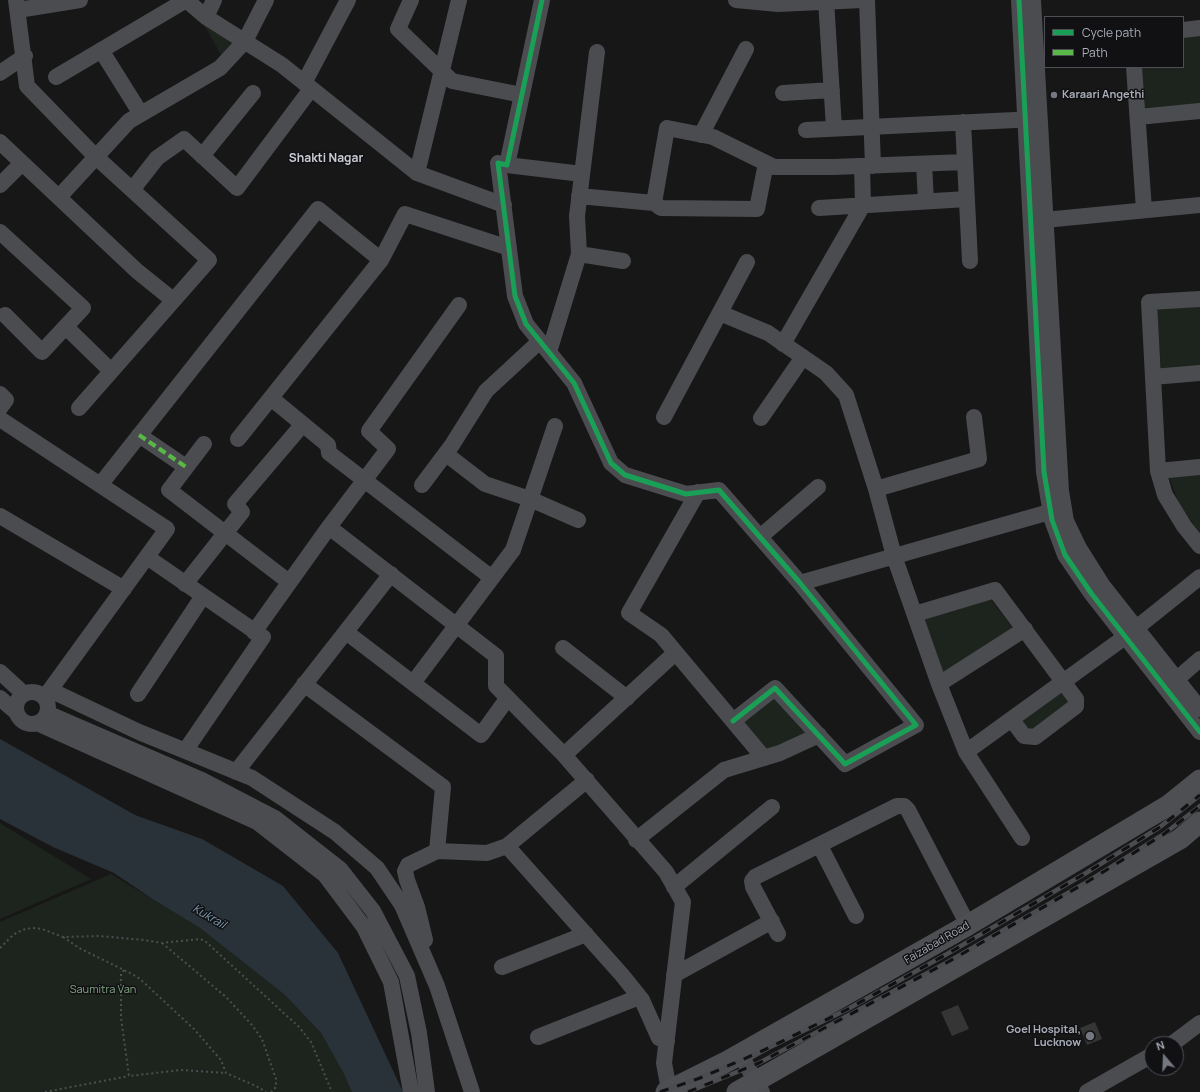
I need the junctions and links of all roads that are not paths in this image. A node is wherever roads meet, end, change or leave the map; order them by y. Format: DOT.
graph roads {
  1 [pos="80,0"];
  2 [pos="214,0"];
  3 [pos="266,0"];
  4 [pos="348,0"];
  5 [pos="411,0"];
  6 [pos="459,0"];
  7 [pos="542,0"];
  8 [pos="736,0"];
  9 [pos="863,0"];
  10 [pos="867,0"];
  11 [pos="1019,0"];
  12 [pos="1033,0"];
  13 [pos="826,1"];
  14 [pos="17,5"];
  15 [pos="206,17"];
  16 [pos="1200,28"];
  17 [pos="1184,30"];
  18 [pos="245,41"];
  19 [pos="746,49"];
  20 [pos="101,50"];
  21 [pos="597,52"];
  22 [pos="24,56"];
  23 [pos="1134,68"];
  24 [pos="441,71"];
  25 [pos="0,73"];
  26 [pos="56,77"];
  27 [pos="307,86"];
  28 [pos="832,90"];
  29 [pos="253,93"];
  30 [pos="783,93"];
  31 [pos="522,95"];
  32 [pos="1200,111"];
  33 [pos="141,114"];
  34 [pos="1138,117"];
  35 [pos="1032,119"];
  36 [pos="963,122"];
  37 [pos="872,127"];
  38 [pos="834,128"];
  39 [pos="806,130"];
  40 [pos="701,135"];
  41 [pos="0,142"];
  42 [pos="95,156"];
  43 [pos="202,156"];
  44 [pos="965,162"];
  45 [pos="22,163"];
  46 [pos="766,163"];
  47 [pos="924,164"];
  48 [pos="507,165"];
  49 [pos="867,166"];
  50 [pos="417,173"];
  51 [pos="582,174"];
  52 [pos="0,185"];
  53 [pos="132,190"];
  54 [pos="579,196"];
  55 [pos="59,197"];
  56 [pos="967,199"];
  57 [pos="926,201"];
  58 [pos="654,203"];
  59 [pos="863,205"];
  60 [pos="1200,205"];
  61 [pos="504,206"];
  62 [pos="819,208"];
  63 [pos="1144,210"];
  64 [pos="1038,220"];
  65 [pos="0,232"];
  66 [pos="509,248"];
  67 [pos="579,254"];
  68 [pos="381,260"];
  69 [pos="623,261"];
  70 [pos="747,262"];
  71 [pos="970,262"];
  72 [pos="1200,299"];
  73 [pos="173,300"];
  74 [pos="459,305"];
  75 [pos="720,313"];
  76 [pos="5,315"];
  77 [pos="66,326"];
  78 [pos="783,344"];
  79 [pos="545,347"];
  80 [pos="803,358"];
  81 [pos="111,371"];
  82 [pos="1200,373"];
  83 [pos="1153,377"];
  84 [pos="0,394"];
  85 [pos="271,398"];
  86 [pos="0,408"];
  87 [pos="79,408"];
  88 [pos="664,417"];
  89 [pos="974,417"];
  90 [pos="761,418"];
  91 [pos="0,419"];
  92 [pos="303,424"];
  93 [pos="555,426"];
  94 [pos="139,435"];
  95 [pos="238,439"];
  96 [pos="204,444"];
  97 [pos="446,454"];
  98 [pos="186,467"];
  99 [pos="1200,467"];
  100 [pos="1158,471"];
  101 [pos="363,481"];
  102 [pos="100,485"];
  103 [pos="422,485"];
  104 [pos="818,486"];
  105 [pos="876,489"];
  106 [pos="698,492"];
  107 [pos="530,499"];
  108 [pos="1057,510"];
  109 [pos="0,516"];
  110 [pos="578,520"];
  111 [pos="328,526"];
  112 [pos="225,533"];
  113 [pos="760,537"];
  114 [pos="1200,546"];
  115 [pos="894,556"];
  116 [pos="147,557"];
  117 [pos="390,574"];
  118 [pos="492,578"];
  119 [pos="1200,578"];
  120 [pos="289,582"];
  121 [pos="800,583"];
  122 [pos="185,584"];
  123 [pos="124,589"];
  124 [pos="203,596"];
  125 [pos="915,614"];
  126 [pos="457,625"];
  127 [pos="1025,629"];
  128 [pos="254,632"];
  129 [pos="346,632"];
  130 [pos="1131,632"];
  131 [pos="563,648"];
  132 [pos="676,653"];
  133 [pos="1200,659"];
  134 [pos="0,672"];
  135 [pos="1177,679"];
  136 [pos="1065,681"];
  137 [pos="413,683"];
  138 [pos="304,684"];
  139 [pos="939,684"];
  140 [pos="24,694"];
  141 [pos="138,694"];
  142 [pos="0,698"];
  143 [pos="627,698"];
  144 [pos="507,699"];
  145 [pos="44,706"];
  146 [pos="1200,709"];
  147 [pos="16,712"];
  148 [pos="1012,720"];
  149 [pos="733,721"];
  150 [pos="1200,732"];
  151 [pos="819,735"];
  152 [pos="82,737"];
  153 [pos="185,751"];
  154 [pos="966,752"];
  155 [pos="564,754"];
  156 [pos="764,758"];
  157 [pos="236,772"];
  158 [pos="587,780"];
  159 [pos="1200,780"];
  160 [pos="772,807"];
  161 [pos="1198,827"];
  162 [pos="1022,838"];
  163 [pos="636,840"];
  164 [pos="508,846"];
  165 [pos="820,846"];
  166 [pos="437,851"];
  167 [pos="674,887"];
  168 [pos="856,916"];
  169 [pos="968,926"];
  170 [pos="586,934"];
  171 [pos="423,954"];
  172 [pos="502,967"];
  173 [pos="674,975"];
  174 [pos="639,997"];
  175 [pos="1200,1023"];
  176 [pos="1183,1036"];
  177 [pos="538,1037"];
  178 [pos="667,1041"];
  179 [pos="740,1054"];
  180 [pos="1144,1060"];
  181 [pos="759,1087"];
  182 [pos="667,1091"];
  183 [pos="411,1092"];
  184 [pos="427,1092"];
  185 [pos="472,1092"];
  186 [pos="737,1092"];
  187 [pos="1087,1092"];
  1 -- 14 [label="street"];
  2 -- 15 [label="street"];
  3 -- 18 [label="street"];
  4 -- 27 [label="street"];
  5 -- 24 [label="street"];
  6 -- 24 [label="street"];
  7 -- 31 [label="street"];
  8 -- 13 [label="street"];
  9 -- 13 [label="street"];
  10 -- 37 [label="street"];
  11 -- 35 [label="street"];
  12 -- 35 [label="street"];
  13 -- 28 [label="street"];
  14 -- 22 [label="street"];
  15 -- 18 [label="street"];
  15 -- 20 [label="street"];
  16 -- 17 [label="street"];
  18 -- 27 [label="street"];
  18 -- 33 [label="street"];
  19 -- 40 [label="street"];
  20 -- 26 [label="street"];
  20 -- 33 [label="street"];
  21 -- 51 [label="street"];
  22 -- 25 [label="street"];
  22 -- 42 [label="street"];
  23 -- 34 [label="street"];
  24 -- 31 [label="street"];
  24 -- 50 [label="street"];
  27 -- 43 [label="street"];
  27 -- 50 [label="street"];
  28 -- 30 [label="street"];
  28 -- 38 [label="street"];
  29 -- 43 [label="street"];
  31 -- 48 [label="street"];
  32 -- 34 [label="street"];
  33 -- 42 [label="street"];
  34 -- 63 [label="street"];
  35 -- 36 [label="street"];
  35 -- 64 [label="street"];
  36 -- 37 [label="street"];
  36 -- 44 [label="street"];
  37 -- 38 [label="street"];
  37 -- 49 [label="street"];
  38 -- 39 [label="street"];
  40 -- 46 [label="street"];
  40 -- 58 [label="street"];
  41 -- 45 [label="street"];
  42 -- 53 [label="street"];
  42 -- 55 [label="street"];
  43 -- 53 [label="street"];
  44 -- 47 [label="street"];
  44 -- 56 [label="street"];
  45 -- 52 [label="street"];
  45 -- 55 [label="street"];
  46 -- 49 [label="street"];
  46 -- 58 [label="street"];
  47 -- 49 [label="street"];
  47 -- 57 [label="street"];
  48 -- 51 [label="street"];
  48 -- 61 [label="street"];
  49 -- 59 [label="street"];
  50 -- 61 [label="street"];
  51 -- 54 [label="street"];
  53 -- 73 [label="street"];
  54 -- 58 [label="street"];
  54 -- 67 [label="street"];
  55 -- 73 [label="street"];
  56 -- 57 [label="street"];
  56 -- 71 [label="street"];
  57 -- 59 [label="street"];
  59 -- 62 [label="street"];
  59 -- 78 [label="street"];
  60 -- 63 [label="street"];
  61 -- 66 [label="street"];
  63 -- 64 [label="street"];
  64 -- 108 [label="street"];
  65 -- 77 [label="street"];
  66 -- 68 [label="street"];
  66 -- 79 [label="street"];
  67 -- 69 [label="street"];
  67 -- 79 [label="street"];
  68 -- 85 [label="street"];
  68 -- 94 [label="street"];
  70 -- 75 [label="street"];
  72 -- 83 [label="street"];
  73 -- 81 [label="street"];
  74 -- 101 [label="street"];
  75 -- 78 [label="street"];
  75 -- 88 [label="street"];
  76 -- 77 [label="street"];
  77 -- 81 [label="street"];
  78 -- 80 [label="street"];
  79 -- 97 [label="street"];
  79 -- 106 [label="street"];
  80 -- 90 [label="street"];
  80 -- 105 [label="street"];
  81 -- 87 [label="street"];
  82 -- 83 [label="street"];
  83 -- 100 [label="street"];
  84 -- 86 [label="street"];
  85 -- 92 [label="street"];
  85 -- 95 [label="street"];
  89 -- 105 [label="street"];
  91 -- 102 [label="street"];
  92 -- 101 [label="street"];
  92 -- 112 [label="street"];
  93 -- 107 [label="street"];
  94 -- 98 [label="street"];
  94 -- 102 [label="street"];
  96 -- 98 [label="street"];
  97 -- 103 [label="street"];
  97 -- 107 [label="street"];
  98 -- 112 [label="street"];
  99 -- 100 [label="street"];
  100 -- 114 [label="street"];
  101 -- 111 [label="street"];
  101 -- 118 [label="street"];
  102 -- 116 [label="street"];
  104 -- 113 [label="street"];
  105 -- 115 [label="street"];
  106 -- 113 [label="street"];
  106 -- 132 [label="street"];
  107 -- 110 [label="street"];
  107 -- 118 [label="street"];
  108 -- 115 [label="street"];
  108 -- 130 [label="street"];
  109 -- 123 [label="street"];
  111 -- 117 [label="street"];
  111 -- 120 [label="street"];
  112 -- 120 [label="street"];
  112 -- 122 [label="street"];
  113 -- 121 [label="street"];
  115 -- 121 [label="street"];
  115 -- 125 [label="street"];
  116 -- 122 [label="street"];
  116 -- 123 [label="street"];
  117 -- 126 [label="street"];
  117 -- 129 [label="street"];
  118 -- 126 [label="street"];
  119 -- 130 [label="street"];
  120 -- 128 [label="street"];
  121 -- 151 [label="street"];
  122 -- 124 [label="street"];
  123 -- 145 [label="street"];
  124 -- 128 [label="street"];
  124 -- 141 [label="street"];
  125 -- 127 [label="street"];
  125 -- 139 [label="street"];
  126 -- 137 [label="street"];
  126 -- 144 [label="street"];
  127 -- 136 [label="street"];
  127 -- 139 [label="street"];
  128 -- 153 [label="street"];
  129 -- 137 [label="street"];
  129 -- 138 [label="street"];
  130 -- 135 [label="street"];
  130 -- 136 [label="street"];
  130 -- 150 [label="street"];
  131 -- 143 [label="street"];
  132 -- 143 [label="street"];
  132 -- 149 [label="street"];
  133 -- 135 [label="street"];
  134 -- 140 [label="street"];
  135 -- 146 [label="street"];
  136 -- 148 [label="street"];
  136 -- 148 [label="street"];
  137 -- 144 [label="street"];
  138 -- 157 [label="street"];
  138 -- 166 [label="street"];
  139 -- 154 [label="street"];
  140 -- 145 [label="street"];
  140 -- 147 [label="street"];
  142 -- 147 [label="street"];
  143 -- 155 [label="street"];
  144 -- 155 [label="street"];
  145 -- 147 [label="street"];
  145 -- 152 [label="street"];
  145 -- 153 [label="street"];
  148 -- 154 [label="street"];
  149 -- 151 [label="street"];
  149 -- 156 [label="street"];
  151 -- 156 [label="street"];
  152 -- 183 [label="street"];
  152 -- 184 [label="street"];
  153 -- 157 [label="street"];
  154 -- 162 [label="street"];
  155 -- 158 [label="street"];
  156 -- 163 [label="street"];
  157 -- 171 [label="street"];
  158 -- 163 [label="street"];
  158 -- 164 [label="street"];
  159 -- 169 [label="main road, Faizabad Road"];
  160 -- 167 [label="street"];
  161 -- 181 [label="main road"];
  163 -- 167 [label="street"];
  164 -- 166 [label="street"];
  164 -- 170 [label="street"];
  165 -- 168 [label="street"];
  165 -- 169 [label="street"];
  165 -- 173 [label="street"];
  166 -- 171 [label="street"];
  167 -- 173 [label="street"];
  169 -- 179 [label="main road, Faizabad Road"];
  170 -- 172 [label="street"];
  170 -- 174 [label="street"];
  171 -- 185 [label="street"];
  173 -- 178 [label="street"];
  174 -- 177 [label="street"];
  174 -- 178 [label="street"];
  175 -- 176 [label="street"];
  178 -- 182 [label="street"];
  179 -- 181 [label="street"];
  179 -- 182 [label="main road, Faizabad Road"];
  180 -- 187 [label="street"];
  181 -- 186 [label="main road"];
}
